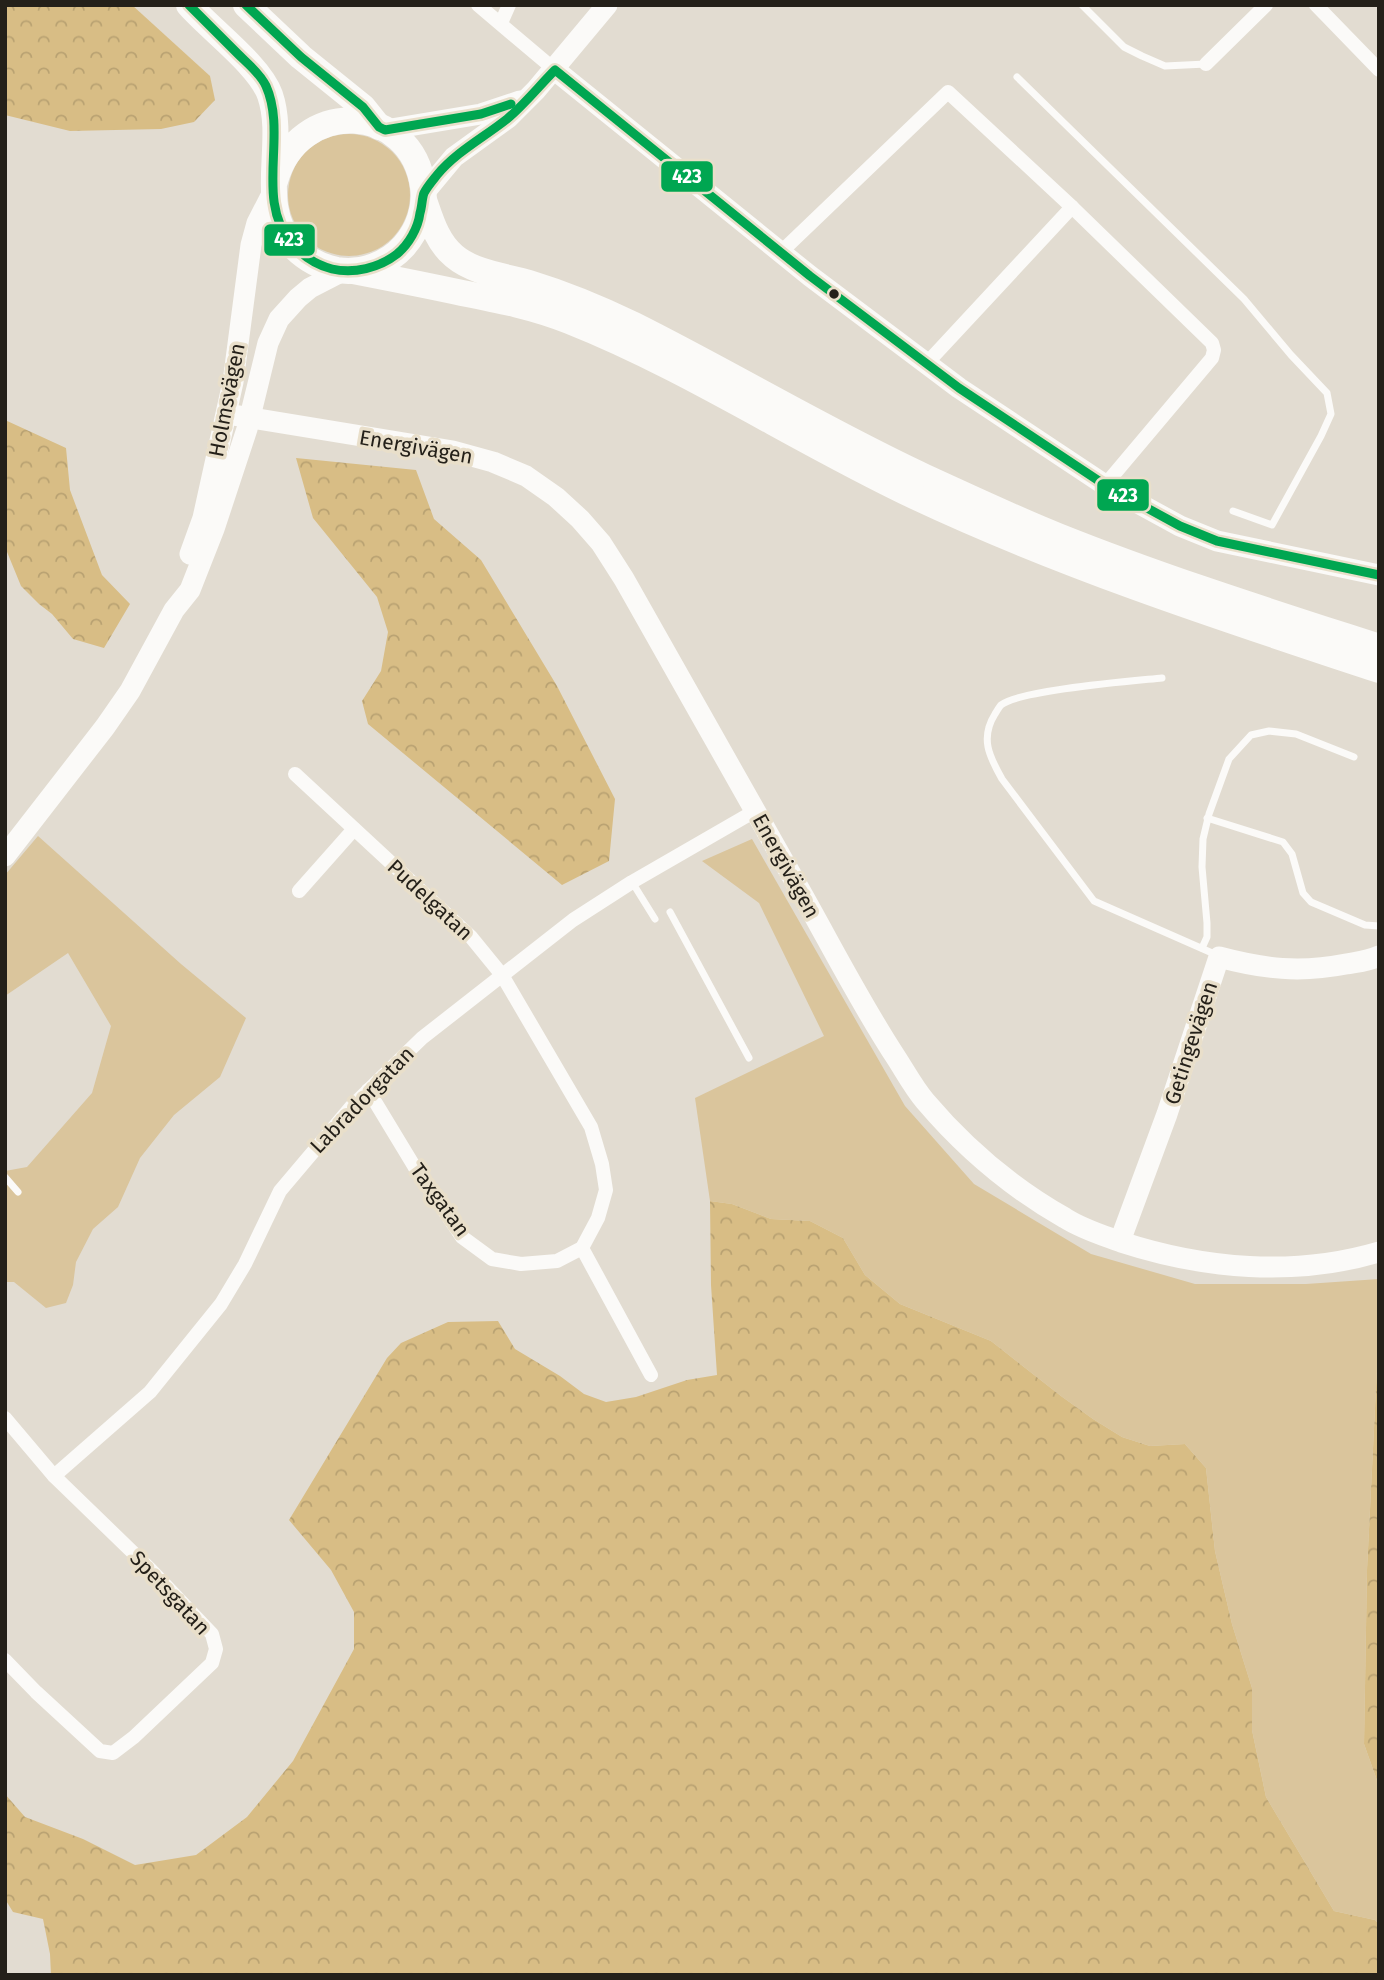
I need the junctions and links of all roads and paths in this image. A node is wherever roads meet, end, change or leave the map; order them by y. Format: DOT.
graph roads {
  1 [pos="189,5"];
  2 [pos="246,5"];
  3 [pos="478,5"];
  4 [pos="509,5"];
  5 [pos="607,5"];
  6 [pos="1082,5"];
  7 [pos="1266,5"];
  8 [pos="1315,5"];
  9 [pos="501,23"];
  10 [pos="1206,64"];
  11 [pos="555,70"];
  12 [pos="1379,70"];
  13 [pos="1017,77"];
  14 [pos="525,99"];
  15 [pos="382,128"];
  16 [pos="274,186"];
  17 [pos="424,196"];
  18 [pos="1072,207"];
  19 [pos="781,252"];
  20 [pos="348,271"];
  21 [pos="927,363"];
  22 [pos="227,414"];
  23 [pos="250,418"];
  24 [pos="1105,485"];
  25 [pos="1233,511"];
  26 [pos="1379,575"];
  27 [pos="174,610"];
  28 [pos="1379,647"];
  29 [pos="1379,670"];
  30 [pos="1162,678"];
  31 [pos="1354,757"];
  32 [pos="295,774"];
  33 [pos="755,811"];
  34 [pos="1208,818"];
  35 [pos="354,829"];
  36 [pos="5,856"];
  37 [pos="632,882"];
  38 [pos="299,891"];
  39 [pos="670,912"];
  40 [pos="655,919"];
  41 [pos="1379,926"];
  42 [pos="1211,952"];
  43 [pos="1377,961"];
  44 [pos="502,975"];
  45 [pos="749,1058"];
  46 [pos="369,1090"];
  47 [pos="5,1177"];
  48 [pos="18,1192"];
  49 [pos="1120,1241"];
  50 [pos="582,1248"];
  51 [pos="1379,1252"];
  52 [pos="652,1375"];
  53 [pos="5,1418"];
  54 [pos="54,1476"];
  55 [pos="5,1660"];
  1 -- 16 [label="highway"];
  2 -- 15 [label="highway"];
  3 -- 9 [label="street"];
  4 -- 9 [label="street"];
  5 -- 11 [label="street"];
  6 -- 10 [label="lane"];
  7 -- 10 [label="street"];
  8 -- 12 [label="street"];
  9 -- 11 [label="street"];
  11 -- 14 [label="street"];
  11 -- 19 [label="street"];
  13 -- 25 [label="lane"];
  14 -- 15 [label="street"];
  14 -- 17 [label="street"];
  15 -- 16 [label="highway"];
  15 -- 17 [label="highway"];
  16 -- 20 [label="highway"];
  16 -- 22 [label="street, Holmsvägen"];
  17 -- 20 [label="highway"];
  17 -- 28 [label="highway"];
  18 -- 19 [label="street"];
  18 -- 21 [label="street"];
  18 -- 24 [label="street"];
  19 -- 21 [label="street"];
  20 -- 23 [label="street, Holmsvägen"];
  20 -- 29 [label="highway"];
  21 -- 24 [label="street"];
  22 -- 23 [label="street, Energivägen"];
  22 -- 27 [label="street, Holmsvägen"];
  23 -- 27 [label="street, Holmsvägen"];
  23 -- 33 [label="street, Energivägen"];
  24 -- 26 [label="street"];
  27 -- 36 [label="street, Holmsvägen"];
  30 -- 42 [label="lane"];
  31 -- 34 [label="lane"];
  32 -- 35 [label="street, Pudelgatan"];
  33 -- 37 [label="street, Labradorgatan"];
  33 -- 49 [label="street, Energivägen"];
  34 -- 41 [label="lane"];
  34 -- 42 [label="lane"];
  35 -- 38 [label="street"];
  35 -- 44 [label="street, Pudelgatan"];
  37 -- 40 [label="lane"];
  37 -- 44 [label="street, Labradorgatan"];
  39 -- 45 [label="lane"];
  42 -- 43 [label="street, Getingevägen"];
  42 -- 49 [label="street, Getingevägen"];
  44 -- 46 [label="street, Labradorgatan"];
  44 -- 50 [label="street"];
  46 -- 50 [label="street, Taxgatan"];
  46 -- 54 [label="street, Labradorgatan"];
  47 -- 48 [label="lane"];
  49 -- 51 [label="street, Energivägen"];
  50 -- 52 [label="street"];
  53 -- 54 [label="street, Spetsgatan"];
  54 -- 55 [label="street, Spetsgatan"];
}
